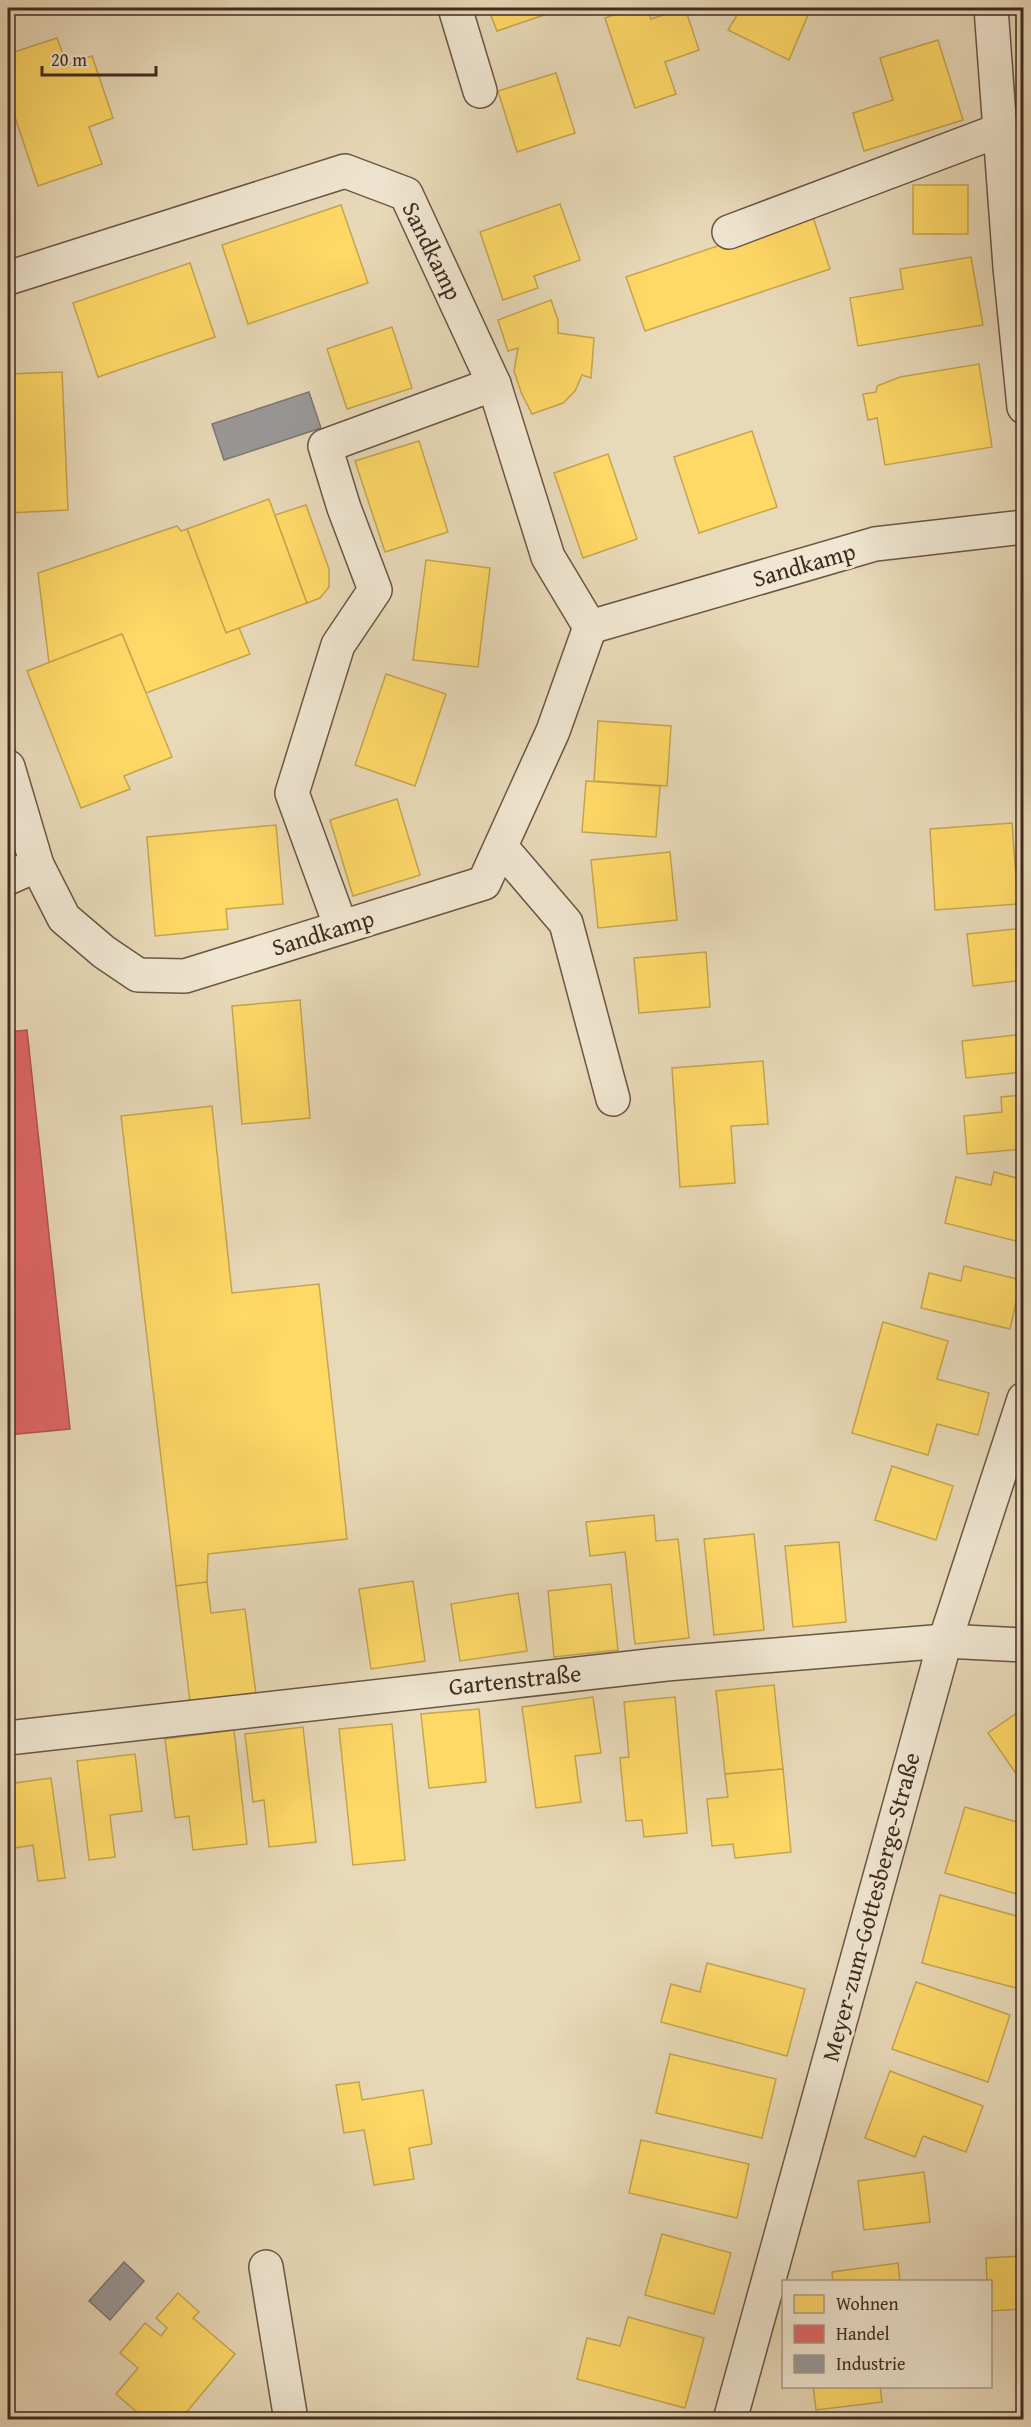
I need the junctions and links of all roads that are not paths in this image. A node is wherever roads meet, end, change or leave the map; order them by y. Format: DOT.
graph roads {
  1 [pos="455,8"];
  2 [pos="992,8"];
  3 [pos="480,91"];
  4 [pos="1000,130"];
  5 [pos="729,232"];
  6 [pos="8,278"];
  7 [pos="494,384"];
  8 [pos="1023,406"];
  9 [pos="1023,527"];
  10 [pos="590,627"];
  11 [pos="8,767"];
  12 [pos="501,847"];
  13 [pos="37,865"];
  14 [pos="8,878"];
  15 [pos="341,927"];
  16 [pos="613,1099"];
  17 [pos="1023,1399"];
  18 [pos="945,1641"];
  19 [pos="1023,1645"];
  20 [pos="8,1738"];
  21 [pos="266,2266"];
  22 [pos="291,2420"];
  23 [pos="730,2420"];
  1 -- 3 [label="street"];
  2 -- 4 [label="street"];
  4 -- 5 [label="street"];
  4 -- 8 [label="street"];
  6 -- 7 [label="street, Sandkamp"];
  7 -- 10 [label="street, Sandkamp"];
  7 -- 15 [label="street"];
  9 -- 10 [label="street, Sandkamp"];
  10 -- 12 [label="street, Sandkamp"];
  11 -- 13 [label="street, Sandkamp"];
  12 -- 15 [label="street, Sandkamp"];
  12 -- 16 [label="street"];
  13 -- 14 [label="street"];
  13 -- 15 [label="street, Sandkamp"];
  17 -- 18 [label="street, Meyer-zum-Gottesberge-Straße"];
  18 -- 19 [label="street, Gartenstraße"];
  18 -- 20 [label="street, Gartenstraße"];
  18 -- 23 [label="street, Meyer-zum-Gottesberge-Straße"];
  21 -- 22 [label="street"];
}
